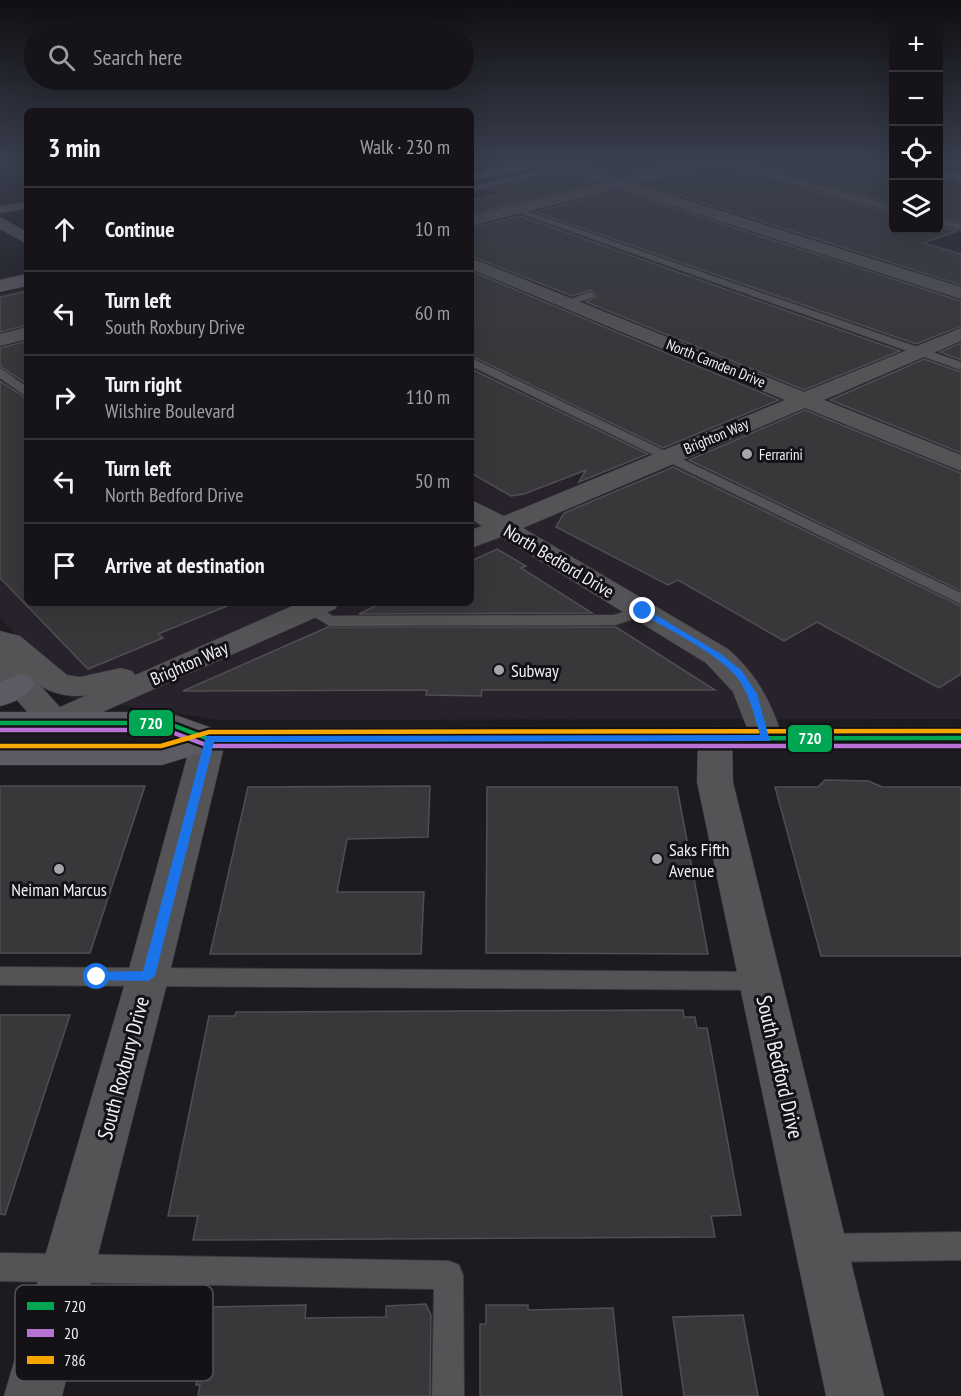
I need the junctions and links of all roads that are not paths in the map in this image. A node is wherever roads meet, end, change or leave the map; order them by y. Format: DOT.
graph roads {
  1 [pos="7,226"];
  2 [pos="571,226"];
  3 [pos="754,226"];
  4 [pos="773,226"];
  5 [pos="24,236"];
  6 [pos="474,264"];
  7 [pos="24,281"];
  8 [pos="961,284"];
  9 [pos="0,286"];
  10 [pos="961,293"];
  11 [pos="590,295"];
  12 [pos="568,302"];
  13 [pos="24,334"];
  14 [pos="0,340"];
  15 [pos="943,345"];
  16 [pos="474,363"];
  17 [pos="961,366"];
  18 [pos="0,372"];
  19 [pos="24,391"];
  20 [pos="805,399"];
  21 [pos="667,457"];
  22 [pos="961,464"];
  23 [pos="474,510"];
  24 [pos="501,527"];
  25 [pos="474,539"];
  26 [pos="961,599"];
  27 [pos="308,607"];
  28 [pos="643,611"];
  29 [pos="0,640"];
  30 [pos="6,681"];
  31 [pos="55,722"];
  32 [pos="0,723"];
  33 [pos="715,738"];
  34 [pos="766,738"];
  35 [pos="961,738"];
  36 [pos="210,739"];
  37 [pos="0,754"];
  38 [pos="0,976"];
  39 [pos="148,976"];
  40 [pos="761,981"];
  41 [pos="961,1246"];
  42 [pos="821,1248"];
  43 [pos="0,1268"];
  44 [pos="68,1268"];
  45 [pos="63,1285"];
  46 [pos="37,1381"];
  47 [pos="33,1396"];
  48 [pos="448,1396"];
  49 [pos="855,1396"];
  1 -- 5 [label="street"];
  2 -- 15 [label="lane"];
  3 -- 10 [label="street"];
  4 -- 8 [label="street"];
  6 -- 12 [label="street, North Camden Drive"];
  7 -- 9 [label="main road"];
  11 -- 12 [label="lane"];
  12 -- 20 [label="street, North Camden Drive"];
  13 -- 14 [label="street"];
  15 -- 17 [label="lane"];
  15 -- 20 [label="street, Brighton Way"];
  16 -- 21 [label="lane"];
  18 -- 19 [label="lane"];
  20 -- 21 [label="street, Brighton Way"];
  20 -- 22 [label="street, North Camden Drive"];
  21 -- 24 [label="street, Brighton Way"];
  21 -- 26 [label="lane"];
  23 -- 24 [label="street, North Bedford Drive"];
  24 -- 25 [label="street, Brighton Way"];
  24 -- 28 [label="street, North Bedford Drive"];
  27 -- 28 [label="lane"];
  27 -- 29 [label="street"];
  27 -- 31 [label="street, Brighton Way"];
  28 -- 34 [label="street, North Bedford Drive"];
  30 -- 31 [label="street"];
  31 -- 32 [label="main road"];
  31 -- 36 [label="main road"];
  33 -- 34 [label="main road"];
  33 -- 36 [label="main road"];
  33 -- 40 [label="street, South Bedford Drive"];
  34 -- 35 [label="main road"];
  36 -- 37 [label="main road"];
  36 -- 39 [label="street, South Roxbury Drive"];
  38 -- 39 [label="lane"];
  39 -- 40 [label="lane"];
  39 -- 44 [label="street, South Roxbury Drive"];
  40 -- 42 [label="street, South Bedford Drive"];
  41 -- 42 [label="lane"];
  42 -- 49 [label="street, South Bedford Drive"];
  43 -- 44 [label="lane"];
  44 -- 45 [label="street, South Roxbury Drive"];
  44 -- 48 [label="lane"];
  46 -- 47 [label="street, South Roxbury Drive"];
}
